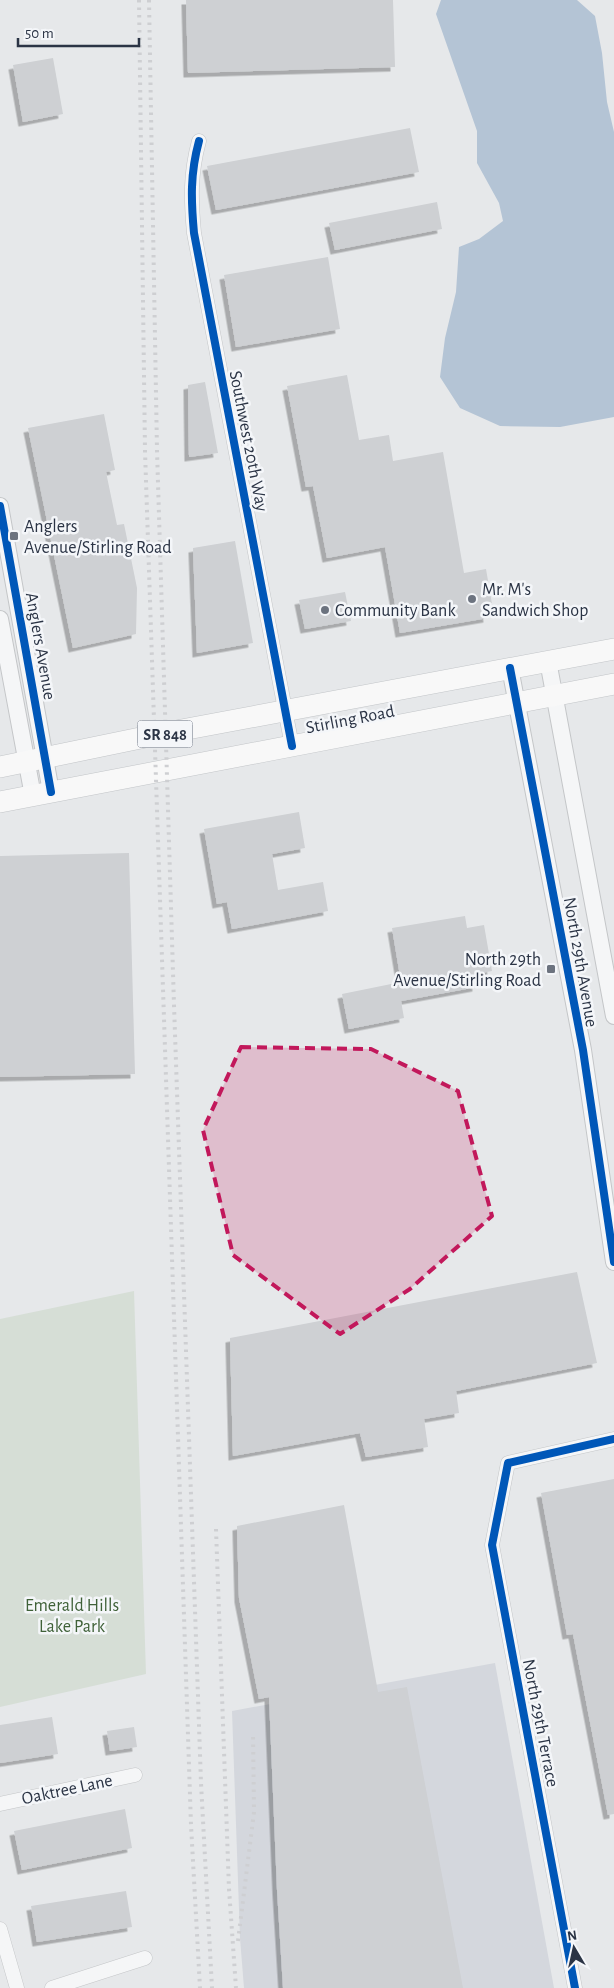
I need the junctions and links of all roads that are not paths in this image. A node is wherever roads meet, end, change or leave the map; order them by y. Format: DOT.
graph roads {
  1 [pos="199,141"];
  2 [pos="0,506"];
  3 [pos="0,619"];
  4 [pos="614,649"];
  5 [pos="548,661"];
  6 [pos="510,668"];
  7 [pos="614,684"];
  8 [pos="555,695"];
  9 [pos="517,702"];
  10 [pos="285,711"];
  11 [pos="292,746"];
  12 [pos="36,759"];
  13 [pos="0,766"];
  14 [pos="42,794"];
  15 [pos="0,802"];
  16 [pos="614,1016"];
  17 [pos="614,1262"];
  18 [pos="614,1438"];
  19 [pos="135,1775"];
  20 [pos="0,1804"];
  21 [pos="0,1929"];
  22 [pos="3,1949"];
  23 [pos="145,1958"];
  24 [pos="17,1988"];
  25 [pos="52,1988"];
  26 [pos="575,1988"];
  1 -- 10 [label="street, Southwest 20th Way"];
  2 -- 12 [label="street, Anglers Avenue"];
  3 -- 12 [label="street, Anglers Avenue"];
  4 -- 5 [label="main road, Stirling Road / SR 848"];
  5 -- 6 [label="main road, Stirling Road / SR 848"];
  5 -- 8 [label="street, North 29th Avenue"];
  6 -- 9 [label="street, North 29th Avenue"];
  6 -- 10 [label="main road, Stirling Road / SR 848"];
  7 -- 8 [label="main road, Stirling Road / SR 848"];
  8 -- 9 [label="main road, Stirling Road / SR 848"];
  8 -- 16 [label="street, North 29th Avenue"];
  9 -- 11 [label="main road, Stirling Road / SR 848"];
  9 -- 17 [label="street, North 29th Avenue"];
  10 -- 11 [label="street, Southwest 20th Way"];
  10 -- 12 [label="main road, Stirling Road / SR 848"];
  11 -- 14 [label="main road, Stirling Road / SR 848"];
  12 -- 13 [label="main road, Stirling Road / SR 848"];
  12 -- 14 [label="street, Anglers Avenue"];
  14 -- 15 [label="main road, Stirling Road / SR 848"];
  18 -- 26 [label="street, North 29th Terrace"];
  19 -- 20 [label="street, Oaktree Lane"];
  21 -- 22 [label="street"];
  22 -- 24 [label="street"];
  23 -- 25 [label="street"];
}
